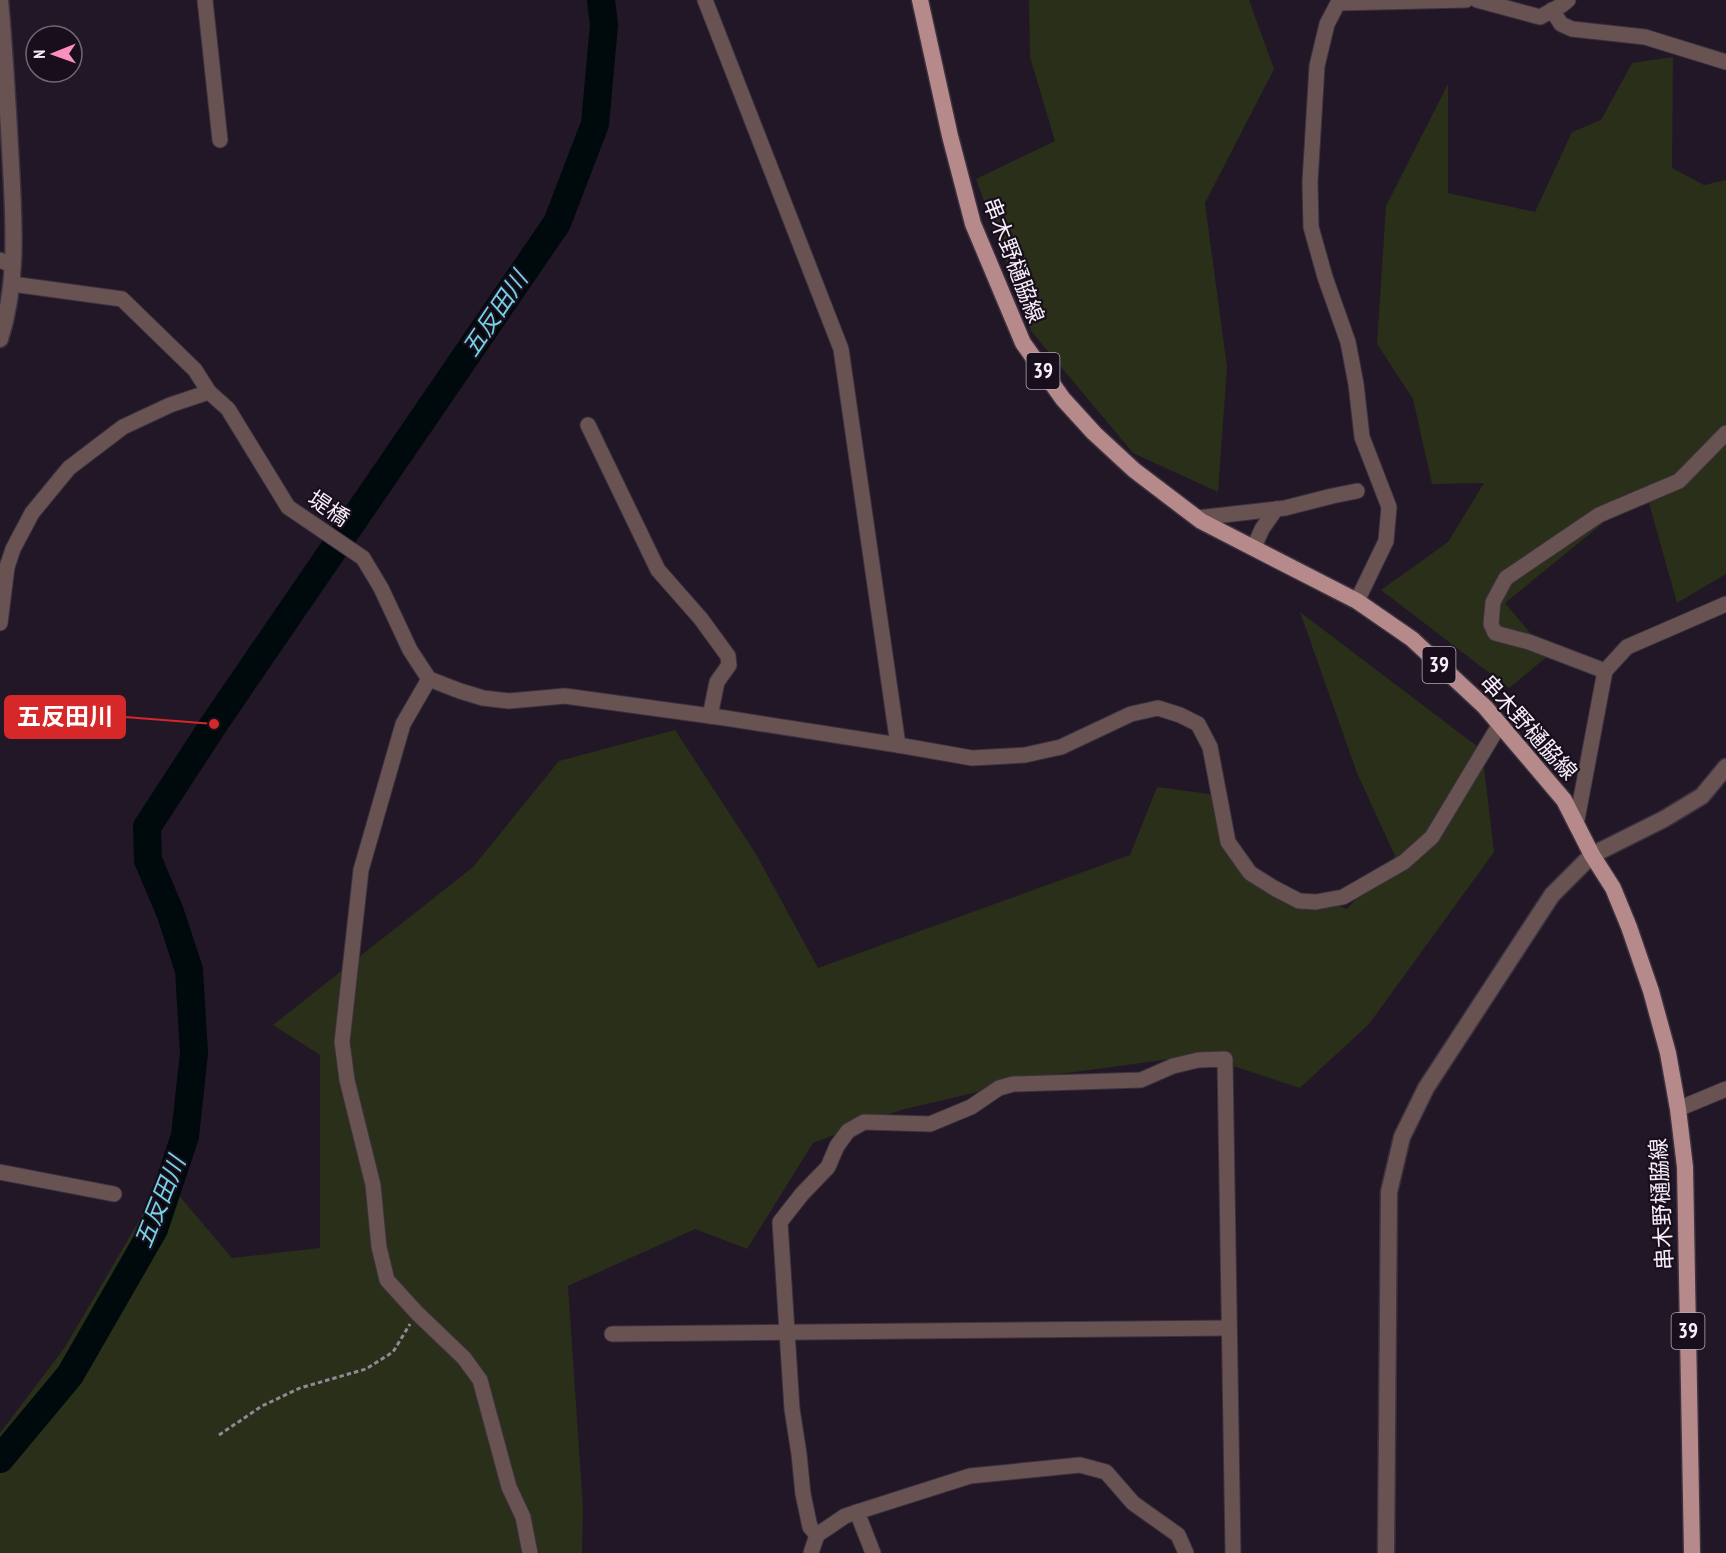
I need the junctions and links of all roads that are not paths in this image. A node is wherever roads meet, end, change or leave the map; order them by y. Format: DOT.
graph roads {
  1 [pos="0,0"];
  2 [pos="205,0"];
  3 [pos="705,0"];
  4 [pos="920,0"];
  5 [pos="1466,0"];
  6 [pos="1477,0"];
  7 [pos="1568,0"];
  8 [pos="1552,10"];
  9 [pos="1726,62"];
  10 [pos="219,140"];
  11 [pos="6,263"];
  12 [pos="8,289"];
  13 [pos="0,339"];
  14 [pos="209,392"];
  15 [pos="588,425"];
  16 [pos="1726,433"];
  17 [pos="1357,491"];
  18 [pos="1276,509"];
  19 [pos="1197,518"];
  20 [pos="1254,547"];
  21 [pos="1357,601"];
  22 [pos="1726,604"];
  23 [pos="0,623"];
  24 [pos="1605,671"];
  25 [pos="429,678"];
  26 [pos="710,716"];
  27 [pos="1500,724"];
  28 [pos="898,745"];
  29 [pos="1726,767"];
  30 [pos="1576,825"];
  31 [pos="1592,855"];
  32 [pos="1726,1089"];
  33 [pos="1678,1109"];
  34 [pos="0,1172"];
  35 [pos="114,1194"];
  36 [pos="1229,1328"];
  37 [pos="786,1332"];
  38 [pos="612,1334"];
  39 [pos="857,1512"];
  40 [pos="817,1535"];
  41 [pos="530,1553"];
  42 [pos="811,1553"];
  43 [pos="873,1553"];
  44 [pos="1186,1553"];
  45 [pos="1233,1553"];
  46 [pos="1386,1553"];
  47 [pos="1692,1553"];
  1 -- 11 [label="street"];
  2 -- 10 [label="street"];
  3 -- 28 [label="street"];
  4 -- 19 [label="main road, 串木野樋脇線 / 39"];
  5 -- 21 [label="street"];
  6 -- 8 [label="street"];
  7 -- 8 [label="street"];
  8 -- 9 [label="street"];
  11 -- 12 [label="street"];
  12 -- 13 [label="street"];
  12 -- 14 [label="street"];
  14 -- 23 [label="street"];
  14 -- 25 [label="street, 堤橋"];
  15 -- 26 [label="street"];
  16 -- 24 [label="street"];
  17 -- 18 [label="street"];
  18 -- 19 [label="street"];
  18 -- 20 [label="street"];
  19 -- 20 [label="main road, 串木野樋脇線 / 39"];
  20 -- 21 [label="main road, 串木野樋脇線 / 39"];
  21 -- 27 [label="main road, 串木野樋脇線 / 39"];
  22 -- 24 [label="street"];
  24 -- 30 [label="street"];
  25 -- 26 [label="street"];
  25 -- 41 [label="street"];
  26 -- 28 [label="street"];
  27 -- 28 [label="street"];
  27 -- 30 [label="main road, 串木野樋脇線 / 39"];
  29 -- 31 [label="street"];
  30 -- 31 [label="main road, 串木野樋脇線 / 39"];
  31 -- 33 [label="main road, 串木野樋脇線 / 39"];
  31 -- 46 [label="street"];
  32 -- 33 [label="street"];
  33 -- 47 [label="main road, 串木野樋脇線 / 39"];
  34 -- 35 [label="street"];
  36 -- 37 [label="street"];
  36 -- 37 [label="street"];
  36 -- 45 [label="street"];
  37 -- 38 [label="street"];
  37 -- 40 [label="street"];
  39 -- 40 [label="street"];
  39 -- 43 [label="street"];
  39 -- 44 [label="street"];
  40 -- 42 [label="street"];
}
